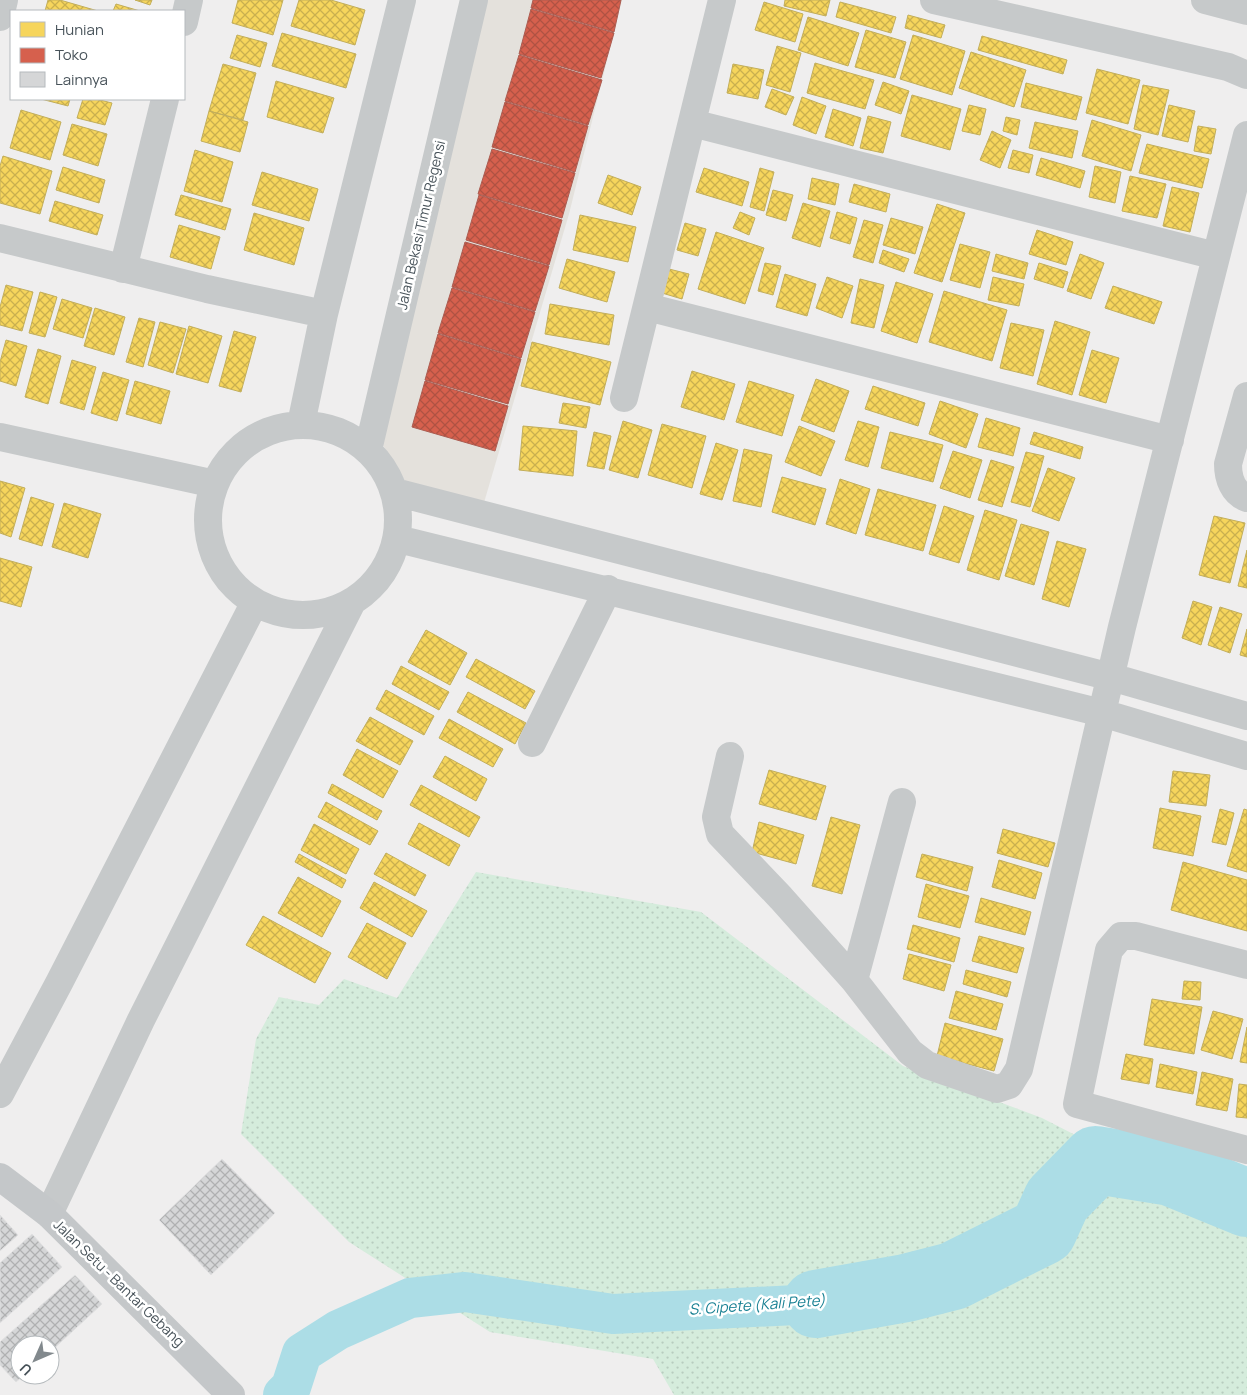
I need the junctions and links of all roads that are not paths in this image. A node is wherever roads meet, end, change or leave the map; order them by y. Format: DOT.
graph roads {
  1 [pos="4,0"];
  2 [pos="189,0"];
  3 [pos="402,0"];
  4 [pos="474,0"];
  5 [pos="722,0"];
  6 [pos="934,0"];
  7 [pos="1205,0"];
  8 [pos="1247,11"];
  9 [pos="0,17"];
  10 [pos="185,18"];
  11 [pos="1247,75"];
  12 [pos="165,100"];
  13 [pos="692,123"];
  14 [pos="1247,135"];
  15 [pos="0,238"];
  16 [pos="1216,256"];
  17 [pos="123,268"];
  18 [pos="647,307"];
  19 [pos="324,314"];
  20 [pos="1247,396"];
  21 [pos="624,398"];
  22 [pos="301,424"];
  23 [pos="0,436"];
  24 [pos="1170,440"];
  25 [pos="368,450"];
  26 [pos="214,484"];
  27 [pos="395,492"];
  28 [pos="1247,498"];
  29 [pos="398,539"];
  30 [pos="608,589"];
  31 [pos="255,602"];
  32 [pos="351,604"];
  33 [pos="1111,677"];
  34 [pos="1102,712"];
  35 [pos="1247,716"];
  36 [pos="532,743"];
  37 [pos="730,756"];
  38 [pos="1247,756"];
  39 [pos="902,802"];
  40 [pos="1247,965"];
  41 [pos="854,980"];
  42 [pos="0,1094"];
  43 [pos="1247,1150"];
  44 [pos="0,1177"];
  45 [pos="49,1214"];
  46 [pos="231,1395"];
  1 -- 9 [label="street"];
  2 -- 10 [label="street"];
  3 -- 19 [label="street"];
  4 -- 25 [label="street, Jalan Bekasi Timur Regensi"];
  5 -- 13 [label="street"];
  6 -- 11 [label="street"];
  7 -- 8 [label="street"];
  12 -- 17 [label="street"];
  13 -- 16 [label="street"];
  13 -- 18 [label="street"];
  14 -- 16 [label="street"];
  15 -- 17 [label="street"];
  16 -- 24 [label="street"];
  17 -- 19 [label="street"];
  18 -- 21 [label="street"];
  18 -- 24 [label="street"];
  19 -- 22 [label="street"];
  20 -- 28 [label="street"];
  22 -- 25 [label="street"];
  22 -- 26 [label="street"];
  23 -- 26 [label="street"];
  24 -- 33 [label="street"];
  25 -- 27 [label="street"];
  26 -- 31 [label="street"];
  27 -- 29 [label="street"];
  27 -- 33 [label="street"];
  29 -- 30 [label="street"];
  29 -- 32 [label="street"];
  30 -- 34 [label="street"];
  30 -- 36 [label="street"];
  31 -- 32 [label="street"];
  31 -- 42 [label="street"];
  32 -- 45 [label="street"];
  33 -- 34 [label="street"];
  33 -- 35 [label="street"];
  34 -- 38 [label="street"];
  34 -- 41 [label="street"];
  37 -- 41 [label="street"];
  39 -- 41 [label="street"];
  40 -- 43 [label="street"];
  44 -- 45 [label="main road, Jalan Setu - Bantar Gebang"];
  45 -- 46 [label="main road, Jalan Setu - Bantar Gebang"];
}
